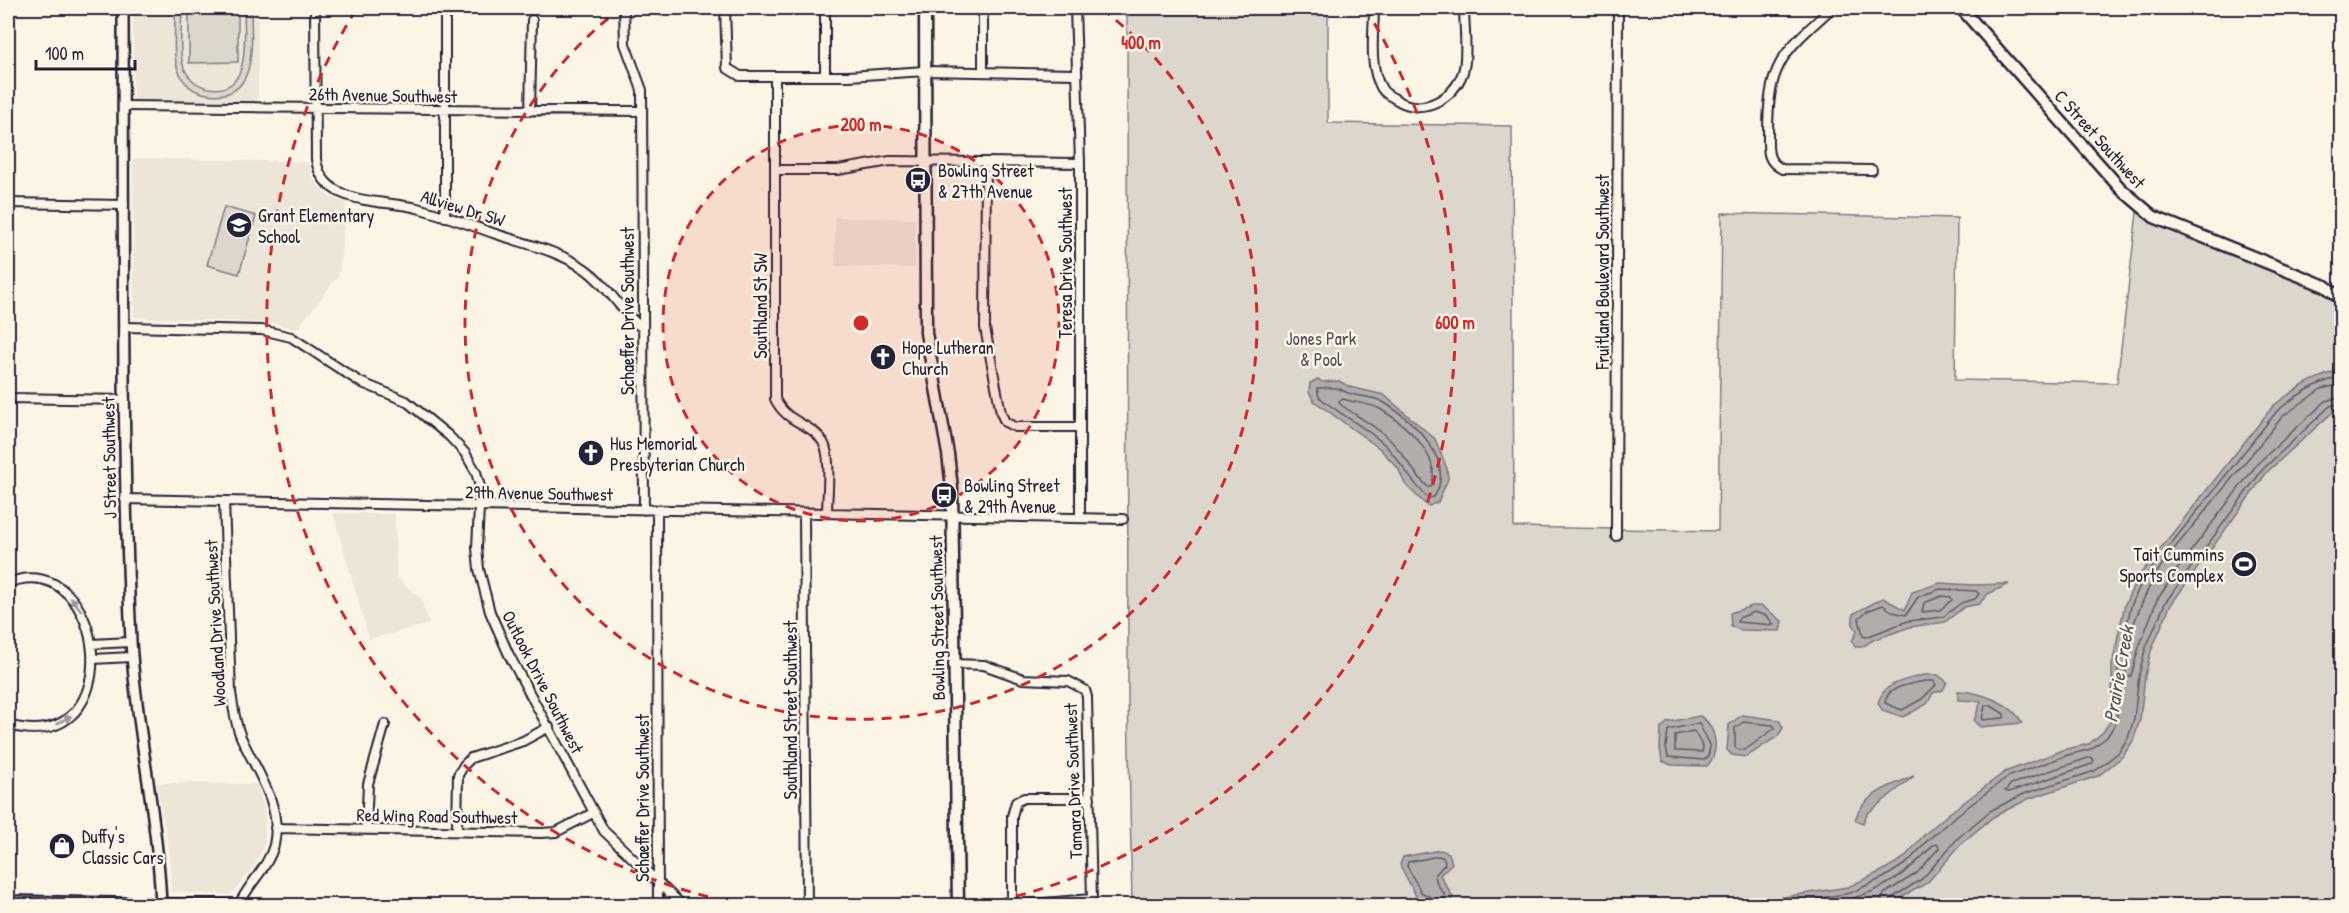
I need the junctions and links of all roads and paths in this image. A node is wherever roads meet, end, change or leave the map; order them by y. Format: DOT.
graph roads {
  1 [pos="123,8"];
  2 [pos="315,8"];
  3 [pos="445,8"];
  4 [pos="624,8"];
  5 [pos="725,8"];
  6 [pos="825,8"];
  7 [pos="925,8"];
  8 [pos="982,8"];
  9 [pos="1075,8"];
  10 [pos="1374,8"];
  11 [pos="1464,8"];
  12 [pos="1618,8"];
  13 [pos="1832,8"];
  14 [pos="1961,8"];
  15 [pos="531,20"];
  16 [pos="925,71"];
  17 [pos="983,72"];
  18 [pos="1075,74"];
  19 [pos="775,76"];
  20 [pos="825,76"];
  21 [pos="124,106"];
  22 [pos="315,109"];
  23 [pos="446,111"];
  24 [pos="530,111"];
  25 [pos="642,111"];
  26 [pos="925,161"];
  27 [pos="986,162"];
  28 [pos="1080,163"];
  29 [pos="776,170"];
  30 [pos="1872,170"];
  31 [pos="8,203"];
  32 [pos="124,205"];
  33 [pos="446,217"];
  34 [pos="2342,298"];
  35 [pos="124,327"];
  36 [pos="642,328"];
  37 [pos="8,398"];
  38 [pos="125,400"];
  39 [pos="1080,427"];
  40 [pos="125,500"];
  41 [pos="224,501"];
  42 [pos="480,507"];
  43 [pos="644,510"];
  44 [pos="657,510"];
  45 [pos="804,513"];
  46 [pos="827,513"];
  47 [pos="952,515"];
  48 [pos="1080,518"];
  49 [pos="1123,519"];
  50 [pos="1616,536"];
  51 [pos="8,583"];
  52 [pos="131,642"];
  53 [pos="91,644"];
  54 [pos="132,657"];
  55 [pos="92,659"];
  56 [pos="953,664"];
  57 [pos="385,724"];
  58 [pos="8,725"];
  59 [pos="549,728"];
  60 [pos="1090,798"];
  61 [pos="593,813"];
  62 [pos="275,828"];
  63 [pos="366,829"];
  64 [pos="457,830"];
  65 [pos="658,882"];
  66 [pos="8,901"];
  67 [pos="239,904"];
  68 [pos="161,905"];
  69 [pos="1012,905"];
  70 [pos="273,906"];
  71 [pos="658,906"];
  72 [pos="684,906"];
  73 [pos="807,906"];
  74 [pos="958,906"];
  75 [pos="1006,906"];
  1 -- 21 [label="street, J Street Southwest"];
  2 -- 22 [label="street, Allview Dr SW"];
  3 -- 23 [label="street"];
  4 -- 25 [label="street, Schaeffer Drive Southwest"];
  5 -- 19 [label="street"];
  6 -- 20 [label="street"];
  7 -- 16 [label="main road, Bowling Street Southwest"];
  8 -- 17 [label="street"];
  9 -- 18 [label="street, Teresa Drive Southwest"];
  10 -- 11 [label="street"];
  12 -- 50 [label="street, Fruitland Boulevard Southwest"];
  13 -- 30 [label="street"];
  14 -- 34 [label="main road, C Street Southwest"];
  15 -- 24 [label="street"];
  16 -- 17 [label="street"];
  16 -- 20 [label="street"];
  16 -- 26 [label="main road, Bowling Street Southwest"];
  17 -- 18 [label="street"];
  18 -- 28 [label="street, Teresa Drive Southwest"];
  19 -- 20 [label="street"];
  19 -- 29 [label="street, Southland St SW"];
  21 -- 22 [label="street, 26th Avenue Southwest"];
  21 -- 32 [label="street, J Street Southwest"];
  22 -- 23 [label="street, 26th Avenue Southwest"];
  22 -- 33 [label="street, Allview Dr SW"];
  23 -- 24 [label="street, 26th Avenue Southwest"];
  23 -- 33 [label="street"];
  24 -- 25 [label="street, 26th Avenue Southwest"];
  25 -- 36 [label="street, Schaeffer Drive Southwest"];
  26 -- 27 [label="street"];
  26 -- 29 [label="street"];
  26 -- 47 [label="main road, Bowling Street Southwest"];
  27 -- 28 [label="street"];
  27 -- 39 [label="street"];
  28 -- 39 [label="street, Teresa Drive Southwest"];
  29 -- 46 [label="street, Southland St SW"];
  31 -- 32 [label="street"];
  32 -- 35 [label="street, J Street Southwest"];
  33 -- 36 [label="street, Allview Dr SW"];
  35 -- 38 [label="street, J Street Southwest"];
  35 -- 42 [label="street, Outlook Drive Southwest"];
  36 -- 43 [label="street, Schaeffer Drive Southwest"];
  37 -- 38 [label="street"];
  38 -- 40 [label="street, J Street Southwest"];
  39 -- 48 [label="street, Teresa Drive Southwest"];
  40 -- 41 [label="street, 29th Avenue Southwest"];
  40 -- 52 [label="street, J Street Southwest"];
  41 -- 42 [label="street, 29th Avenue Southwest"];
  41 -- 62 [label="street, Woodland Drive Southwest"];
  42 -- 43 [label="street, 29th Avenue Southwest"];
  42 -- 59 [label="street, Outlook Drive Southwest"];
  43 -- 44 [label="street, 29th Avenue Southwest"];
  44 -- 45 [label="street, 29th Avenue Southwest"];
  44 -- 65 [label="street, Schaeffer Drive Southwest"];
  45 -- 46 [label="street, 29th Avenue Southwest"];
  45 -- 73 [label="street, Southland Street Southwest"];
  46 -- 47 [label="street, 29th Avenue Southwest"];
  47 -- 48 [label="street, 29th Avenue Southwest"];
  47 -- 56 [label="main road, Bowling Street Southwest"];
  48 -- 49 [label="street, 29th Avenue Southwest"];
  53 -- 51 [label="street, one-way"];
  52 -- 53 [label="street"];
  52 -- 54 [label="street, J Street Southwest"];
  53 -- 55 [label="street"];
  54 -- 55 [label="street"];
  54 -- 68 [label="street, J Street Southwest"];
  58 -- 55 [label="street, one-way"];
  56 -- 60 [label="street, Tamara Drive Southwest"];
  56 -- 74 [label="main road, Bowling Street Southwest"];
  57 -- 63 [label="street"];
  59 -- 61 [label="street, Outlook Drive Southwest"];
  59 -- 64 [label="street"];
  60 -- 69 [label="street"];
  60 -- 69 [label="street, Tamara Drive Southwest"];
  61 -- 64 [label="street, Red Wing Road Southwest"];
  61 -- 65 [label="street, Outlook Drive Southwest"];
  62 -- 63 [label="street, Red Wing Road Southwest"];
  62 -- 67 [label="street, Woodland Drive Southwest"];
  63 -- 64 [label="street, Red Wing Road Southwest"];
  65 -- 71 [label="street, Schaeffer Drive Southwest"];
  65 -- 72 [label="street, Outlook Drive Southwest"];
  66 -- 68 [label="street"];
  67 -- 68 [label="street"];
  67 -- 70 [label="street"];
  69 -- 75 [label="street"];
}
